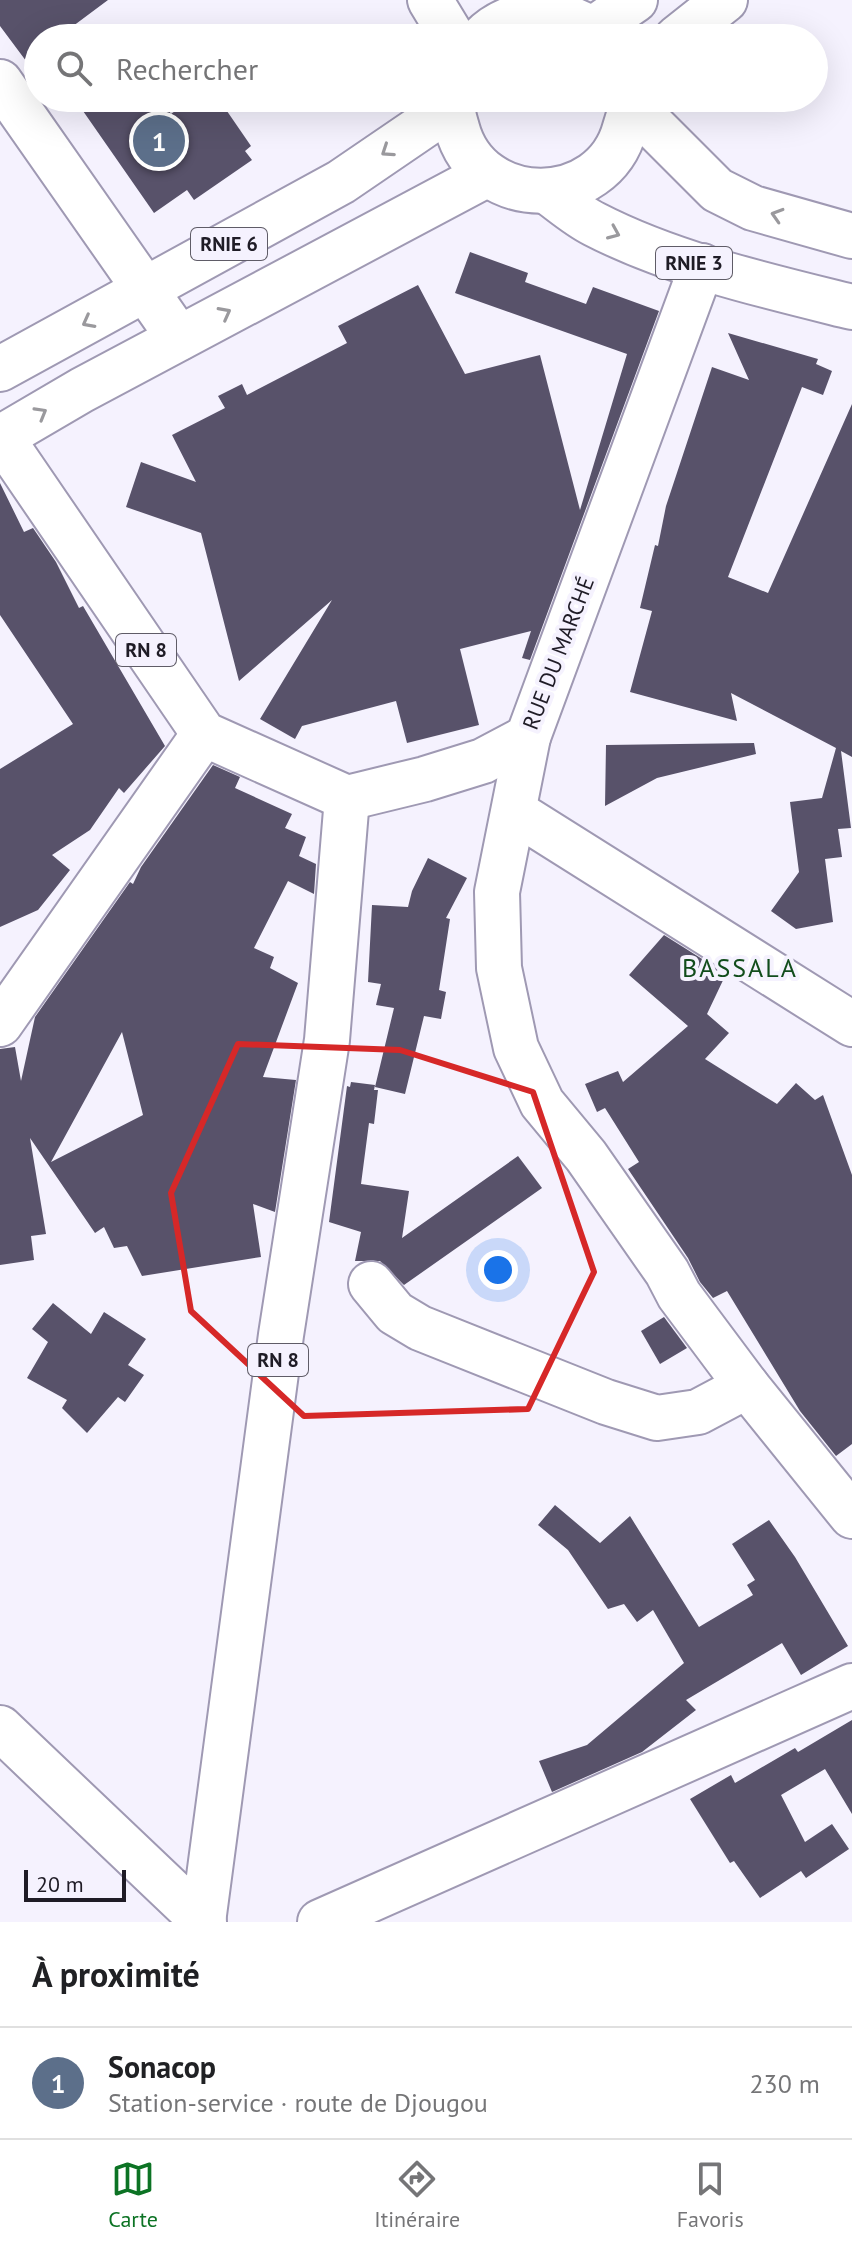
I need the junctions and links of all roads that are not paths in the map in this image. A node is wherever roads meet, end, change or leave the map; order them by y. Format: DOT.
graph roads {
  1 [pos="430,0"];
  2 [pos="635,0"];
  3 [pos="725,0"];
  4 [pos="518,7"];
  5 [pos="445,24"];
  6 [pos="497,24"];
  7 [pos="580,24"];
  8 [pos="608,24"];
  9 [pos="695,24"];
  10 [pos="0,82"];
  11 [pos="439,112"];
  12 [pos="454,112"];
  13 [pos="628,112"];
  14 [pos="642,112"];
  15 [pos="486,175"];
  16 [pos="548,192"];
  17 [pos="852,236"];
  18 [pos="702,266"];
  19 [pos="145,291"];
  20 [pos="852,307"];
  21 [pos="179,338"];
  22 [pos="0,369"];
  23 [pos="0,437"];
  24 [pos="204,734"];
  25 [pos="528,737"];
  26 [pos="347,798"];
  27 [pos="515,812"];
  28 [pos="0,1024"];
  29 [pos="852,1024"];
  30 [pos="371,1284"];
  31 [pos="747,1386"];
  32 [pos="852,1516"];
  33 [pos="852,1686"];
  34 [pos="0,1728"];
  35 [pos="204,1922"];
  36 [pos="320,1922"];
  1 -- 5 [label="main road"];
  2 -- 8 [label="main road"];
  3 -- 9 [label="main road"];
  4 -- 6 [label="main road"];
  4 -- 7 [label="main road"];
  10 -- 19 [label="main road"];
  11 -- 19 [label="main road, RNIE 6, one-way"];
  12 -- 15 [label="main road, RNIE 3"];
  13 -- 16 [label="main road, RNIE 3"];
  17 -- 14 [label="main road, RNIE 3, one-way"];
  15 -- 16 [label="main road, RNIE 3"];
  21 -- 15 [label="main road, RNIE 6, one-way"];
  16 -- 18 [label="main road, RNIE 3, one-way"];
  18 -- 20 [label="main road, RNIE 3"];
  18 -- 25 [label="main road, RUE DU MARCHÉ"];
  19 -- 21 [label="main road"];
  19 -- 22 [label="main road, RNIE 6, one-way"];
  23 -- 21 [label="main road, RNIE 6, one-way"];
  23 -- 24 [label="main road, RN 8"];
  24 -- 26 [label="main road"];
  24 -- 28 [label="main road"];
  25 -- 26 [label="main road, RUE DU MARCHÉ"];
  25 -- 27 [label="main road"];
  26 -- 35 [label="main road, RN 8"];
  27 -- 29 [label="main road"];
  27 -- 31 [label="main road"];
  30 -- 31 [label="main road"];
  31 -- 32 [label="main road"];
  33 -- 36 [label="main road"];
  34 -- 35 [label="main road"];
}
